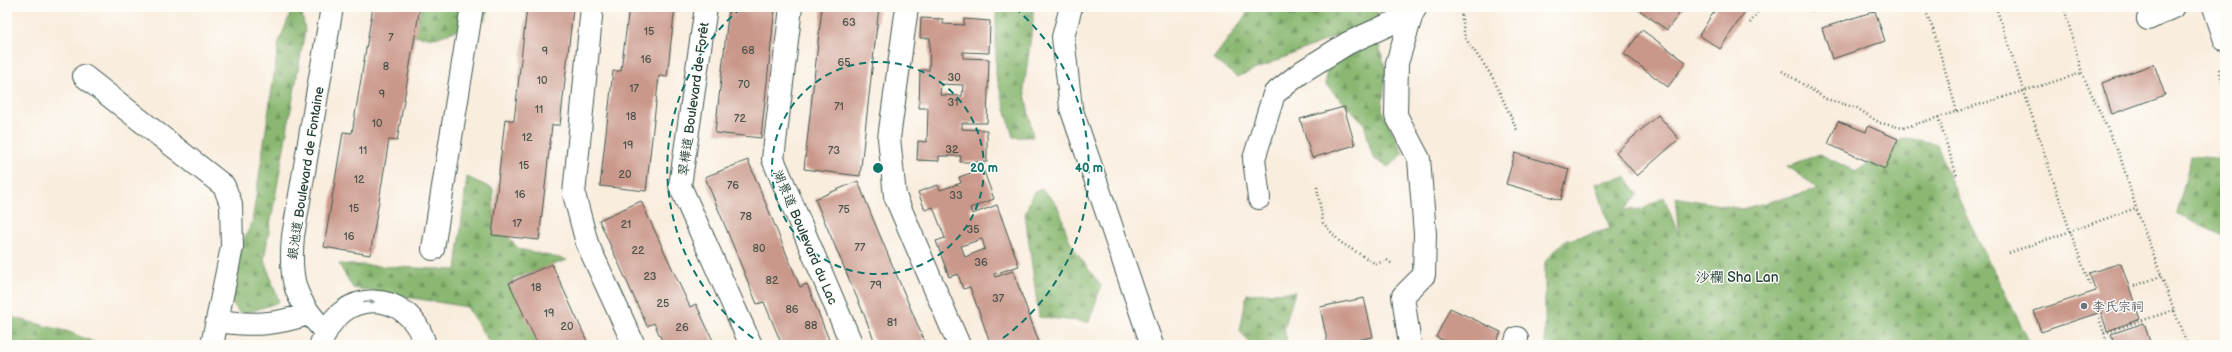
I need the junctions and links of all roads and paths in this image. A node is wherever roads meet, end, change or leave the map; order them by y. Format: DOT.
graph roads {
  1 [pos="332,7"];
  2 [pos="472,7"];
  3 [pos="592,7"];
  4 [pos="706,7"];
  5 [pos="791,7"];
  6 [pos="907,7"];
  7 [pos="1071,7"];
  8 [pos="1460,7"];
  9 [pos="1761,7"];
  10 [pos="1810,7"];
  11 [pos="1924,7"];
  12 [pos="1996,7"];
  13 [pos="2064,7"];
  14 [pos="2174,7"];
  15 [pos="2214,7"];
  16 [pos="1414,11"];
  17 [pos="1812,12"];
  18 [pos="2148,19"];
  19 [pos="1750,23"];
  20 [pos="2225,40"];
  21 [pos="1782,71"];
  22 [pos="2082,73"];
  23 [pos="84,76"];
  24 [pos="2024,91"];
  25 [pos="1958,111"];
  26 [pos="1938,117"];
  27 [pos="1518,132"];
  28 [pos="1958,176"];
  29 [pos="1316,187"];
  30 [pos="1260,198"];
  31 [pos="2136,208"];
  32 [pos="2070,231"];
  33 [pos="433,249"];
  34 [pos="2009,253"];
  35 [pos="2161,276"];
  36 [pos="1417,282"];
  37 [pos="2090,285"];
  38 [pos="2134,286"];
  39 [pos="2174,310"];
  40 [pos="308,314"];
  41 [pos="2099,318"];
  42 [pos="218,321"];
  43 [pos="2104,334"];
  44 [pos="323,338"];
  45 [pos="212,345"];
  46 [pos="425,345"];
  47 [pos="634,345"];
  48 [pos="751,345"];
  49 [pos="852,345"];
  50 [pos="959,345"];
  51 [pos="1152,345"];
  52 [pos="1410,345"];
  53 [pos="2108,345"];
  54 [pos="2187,345"];
  1 -- 40 [label="street, 銀池道 Boulevard de Fontaine"];
  2 -- 33 [label="street"];
  3 -- 47 [label="street"];
  4 -- 48 [label="street, 翠樺道 Boulevard de Forêt"];
  5 -- 49 [label="street, 湖景道 Boulevard du Lac"];
  6 -- 50 [label="street"];
  7 -- 51 [label="street"];
  8 -- 27 [label="path"];
  9 -- 19 [label="path"];
  10 -- 17 [label="path"];
  11 -- 25 [label="path"];
  12 -- 24 [label="path"];
  13 -- 22 [label="path"];
  14 -- 18 [label="street"];
  15 -- 20 [label="street"];
  16 -- 30 [label="street"];
  16 -- 36 [label="street"];
  21 -- 26 [label="path"];
  22 -- 24 [label="path"];
  22 -- 31 [label="path"];
  23 -- 42 [label="street"];
  24 -- 25 [label="path"];
  24 -- 32 [label="path"];
  25 -- 26 [label="path"];
  26 -- 28 [label="path"];
  29 -- 36 [label="path"];
  31 -- 32 [label="path"];
  31 -- 35 [label="path"];
  32 -- 34 [label="path"];
  32 -- 37 [label="path"];
  35 -- 38 [label="path"];
  35 -- 39 [label="path"];
  36 -- 52 [label="street"];
  39 -- 43 [label="path"];
  39 -- 54 [label="path"];
  40 -- 42 [label="street"];
  40 -- 44 [label="street, 銀池道 Boulevard de Fontaine"];
  41 -- 43 [label="path"];
  42 -- 45 [label="street"];
  43 -- 53 [label="path"];
  44 -- 46 [label="street, one-way"];
}
